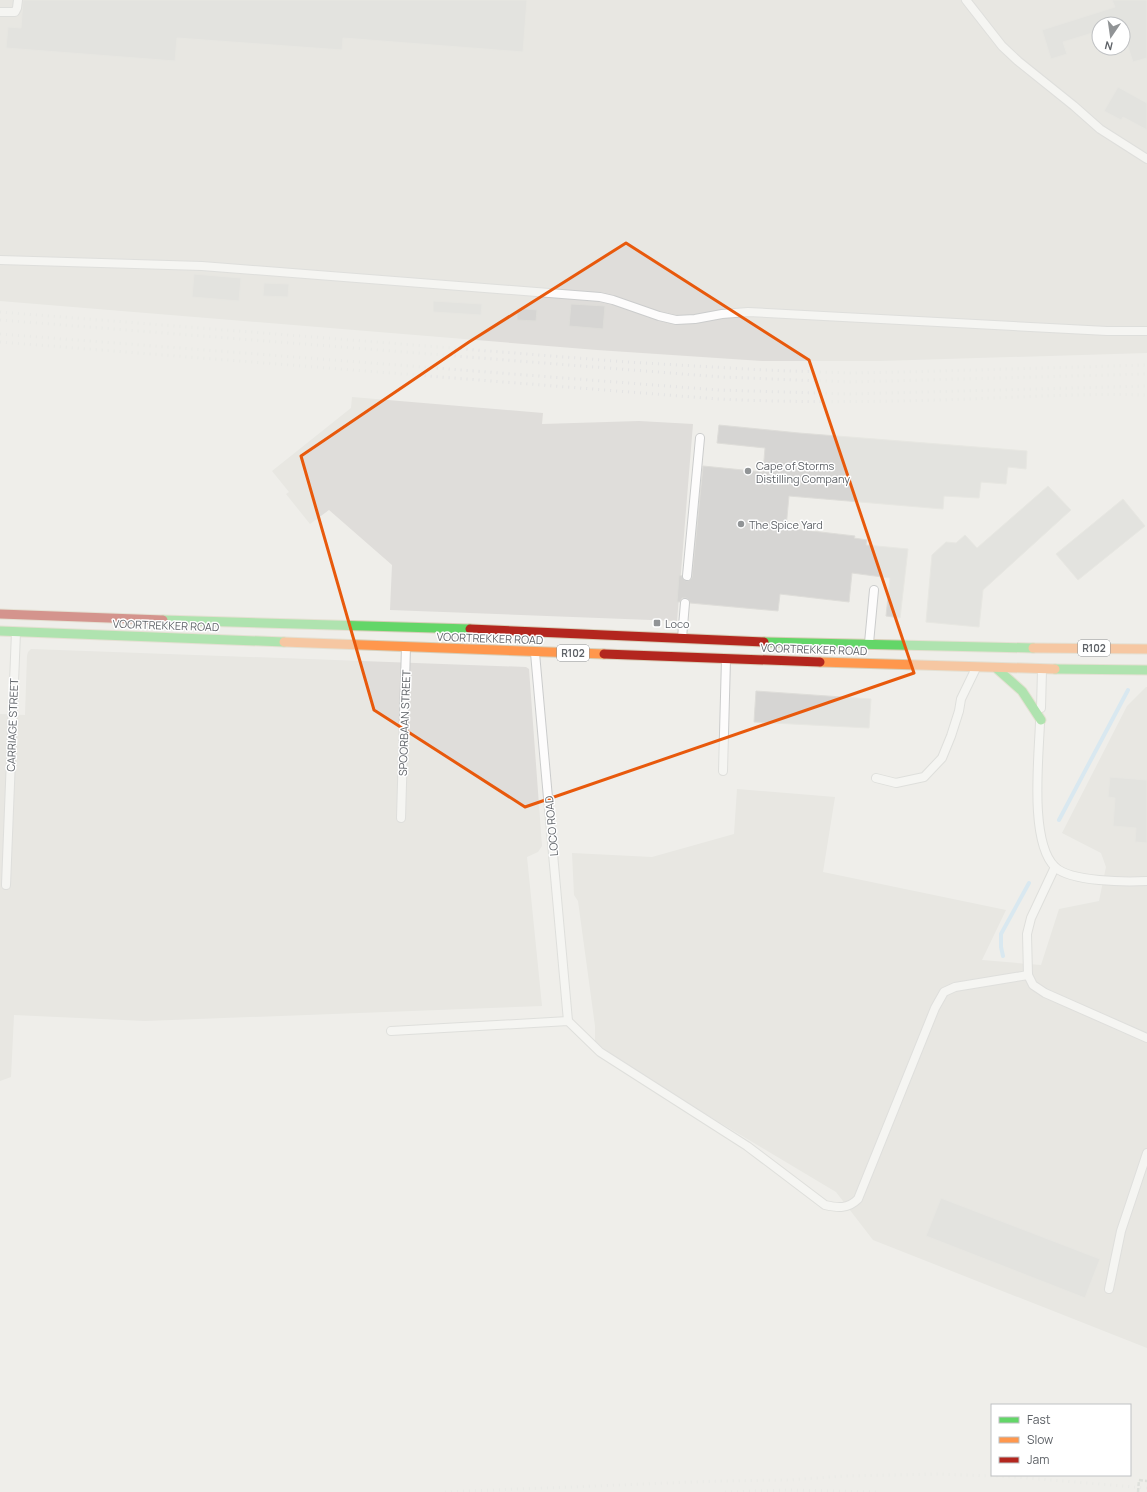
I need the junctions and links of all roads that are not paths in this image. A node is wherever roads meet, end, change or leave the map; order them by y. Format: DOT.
graph roads {
  1 [pos="18,0"];
  2 [pos="966,0"];
  3 [pos="0,12"];
  4 [pos="1147,160"];
  5 [pos="0,260"];
  6 [pos="1147,331"];
  7 [pos="700,438"];
  8 [pos="687,576"];
  9 [pos="874,590"];
  10 [pos="685,602"];
  11 [pos="0,614"];
  12 [pos="16,614"];
  13 [pos="274,624"];
  14 [pos="0,631"];
  15 [pos="16,632"];
  16 [pos="407,638"];
  17 [pos="682,638"];
  18 [pos="273,641"];
  19 [pos="727,641"];
  20 [pos="534,642"];
  21 [pos="868,654"];
  22 [pos="1146,657"];
  23 [pos="726,658"];
  24 [pos="1042,659"];
  25 [pos="977,668"];
  26 [pos="996,668"];
  27 [pos="1040,720"];
  28 [pos="723,770"];
  29 [pos="876,778"];
  30 [pos="401,818"];
  31 [pos="1055,867"];
  32 [pos="1147,881"];
  33 [pos="6,885"];
  34 [pos="1028,975"];
  35 [pos="568,1021"];
  36 [pos="391,1031"];
  37 [pos="1147,1038"];
  38 [pos="1147,1153"];
  39 [pos="1109,1289"];
  1 -- 3 [label="lane"];
  2 -- 4 [label="lane"];
  5 -- 6 [label="lane"];
  7 -- 8 [label="lane"];
  9 -- 21 [label="lane"];
  10 -- 17 [label="lane"];
  11 -- 12 [label="main road, VOORTREKKER ROAD / R102"];
  12 -- 13 [label="main road, VOORTREKKER ROAD / R102"];
  12 -- 15 [label="lane, CARRIAGE STREET"];
  13 -- 16 [label="main road, VOORTREKKER ROAD / R102"];
  13 -- 18 [label="main road"];
  14 -- 15 [label="main road, VOORTREKKER ROAD / R102"];
  15 -- 18 [label="main road, VOORTREKKER ROAD / R102"];
  15 -- 33 [label="lane, CARRIAGE STREET"];
  16 -- 18 [label="main road, VOORTREKKER ROAD / R102"];
  16 -- 20 [label="main road, VOORTREKKER ROAD / R102"];
  16 -- 20 [label="main road, VOORTREKKER ROAD / R102"];
  16 -- 30 [label="lane, SPOORBAAN STREET"];
  17 -- 19 [label="main road, VOORTREKKER ROAD / R102"];
  17 -- 20 [label="main road, VOORTREKKER ROAD / R102"];
  19 -- 21 [label="main road, VOORTREKKER ROAD / R102"];
  19 -- 23 [label="main road"];
  20 -- 23 [label="main road, VOORTREKKER ROAD / R102"];
  20 -- 35 [label="lane, LOCO ROAD"];
  21 -- 23 [label="main road, VOORTREKKER ROAD / R102"];
  21 -- 24 [label="main road, VOORTREKKER ROAD / R102"];
  21 -- 25 [label="main road, VOORTREKKER ROAD / R102"];
  22 -- 24 [label="main road, VOORTREKKER ROAD / R102"];
  22 -- 24 [label="main road, VOORTREKKER ROAD / R102"];
  23 -- 28 [label="lane"];
  24 -- 26 [label="main road, VOORTREKKER ROAD / R102"];
  24 -- 27 [label="lane"];
  25 -- 26 [label="main road, VOORTREKKER ROAD / R102"];
  25 -- 29 [label="lane"];
  26 -- 27 [label="main road"];
  27 -- 31 [label="lane"];
  31 -- 32 [label="lane"];
  31 -- 34 [label="lane"];
  34 -- 35 [label="lane"];
  34 -- 37 [label="lane"];
  35 -- 36 [label="lane"];
  38 -- 39 [label="lane"];
}
